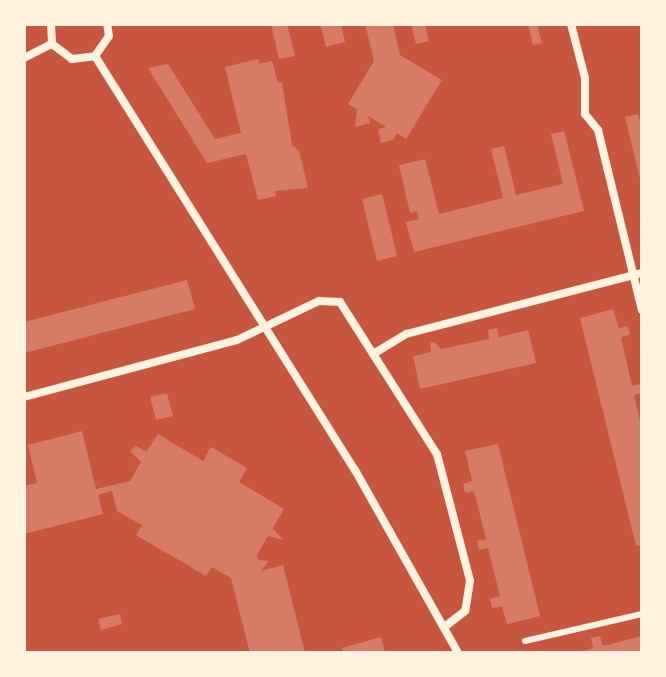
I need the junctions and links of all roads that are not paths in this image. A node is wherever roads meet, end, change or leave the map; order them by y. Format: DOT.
graph roads {
  1 [pos="51,24"];
  2 [pos="107,24"];
  3 [pos="571,24"];
  4 [pos="52,44"];
  5 [pos="95,56"];
  6 [pos="24,58"];
  7 [pos="638,274"];
  8 [pos="642,310"];
  9 [pos="265,325"];
  10 [pos="373,354"];
  11 [pos="24,397"];
  12 [pos="642,614"];
  13 [pos="446,626"];
  14 [pos="525,641"];
  15 [pos="458,653"];
  1 -- 4 [label="street"];
  2 -- 5 [label="street"];
  3 -- 7 [label="street"];
  4 -- 5 [label="street"];
  4 -- 6 [label="street"];
  5 -- 9 [label="street"];
  7 -- 8 [label="street"];
  7 -- 10 [label="street"];
  9 -- 10 [label="street"];
  9 -- 11 [label="street"];
  9 -- 13 [label="street"];
  10 -- 13 [label="street"];
  12 -- 14 [label="lane"];
  13 -- 15 [label="street"];
}
